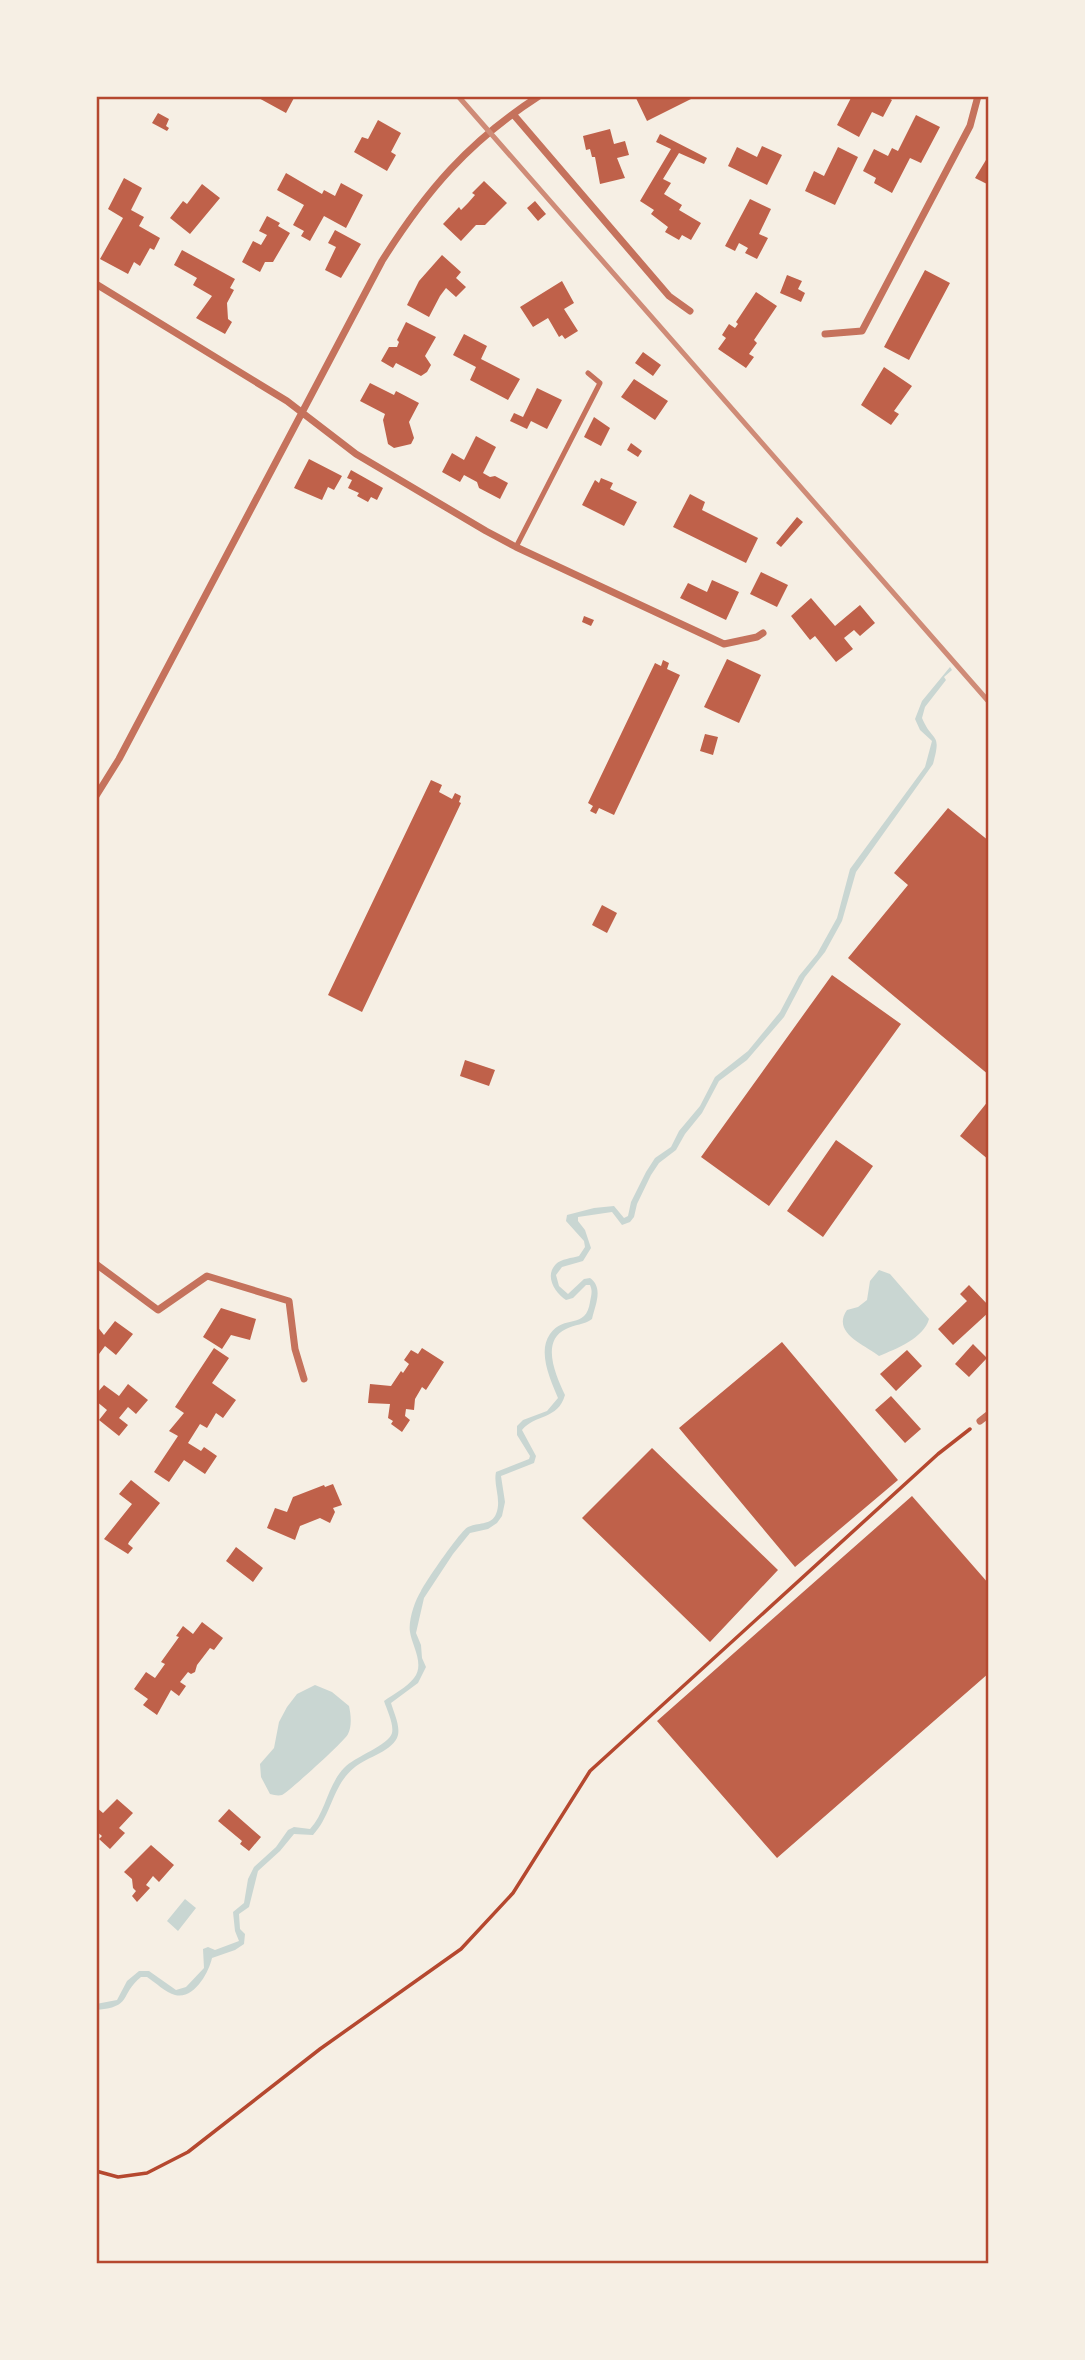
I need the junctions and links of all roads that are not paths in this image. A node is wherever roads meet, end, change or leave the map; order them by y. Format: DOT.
graph roads {
  1 [pos="539,96"];
  2 [pos="978,96"];
  3 [pos="513,114"];
  4 [pos="96,284"];
  5 [pos="690,311"];
  6 [pos="825,334"];
  7 [pos="588,373"];
  8 [pos="302,411"];
  9 [pos="516,547"];
  10 [pos="764,633"];
  11 [pos="96,796"];
  12 [pos="96,1264"];
  13 [pos="304,1379"];
  14 [pos="989,1414"];
  15 [pos="980,1421"];
  1 -- 3 [label="street"];
  2 -- 6 [label="street"];
  3 -- 5 [label="street"];
  3 -- 8 [label="street"];
  4 -- 8 [label="street"];
  7 -- 9 [label="lane"];
  8 -- 9 [label="street"];
  8 -- 11 [label="street"];
  9 -- 10 [label="street"];
  12 -- 13 [label="street"];
  14 -- 15 [label="street"];
}
